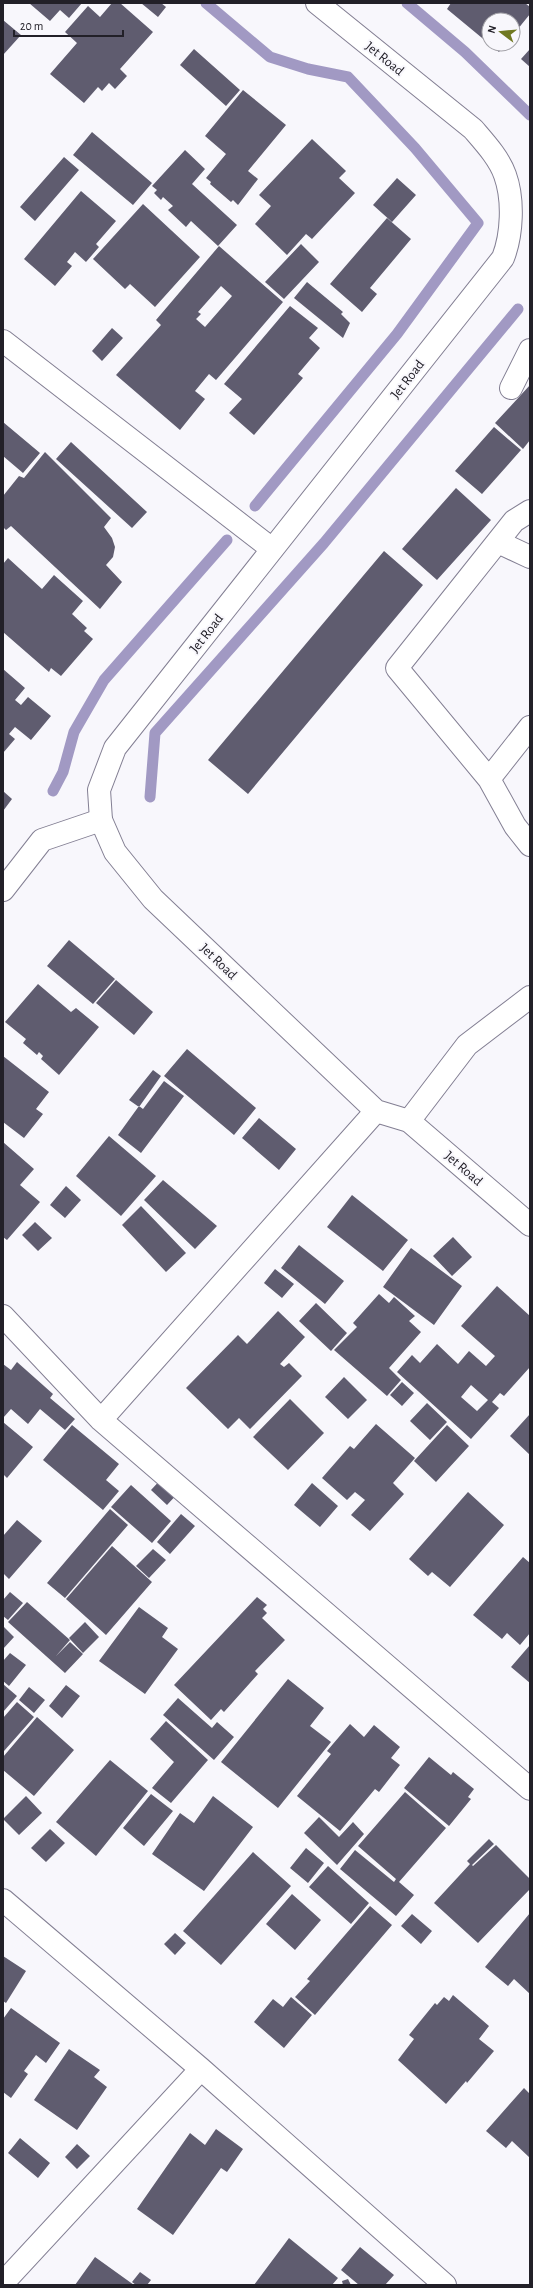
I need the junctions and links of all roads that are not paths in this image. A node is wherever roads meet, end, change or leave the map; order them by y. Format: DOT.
graph roads {
  1 [pos="317,3"];
  2 [pos="3,340"];
  3 [pos="530,350"];
  4 [pos="511,388"];
  5 [pos="530,511"];
  6 [pos="498,542"];
  7 [pos="272,549"];
  8 [pos="530,556"];
  9 [pos="530,727"];
  10 [pos="489,779"];
  11 [pos="101,820"];
  12 [pos="530,845"];
  13 [pos="3,890"];
  14 [pos="530,997"];
  15 [pos="376,1110"];
  16 [pos="409,1121"];
  17 [pos="530,1225"];
  18 [pos="3,1316"];
  19 [pos="101,1420"];
  20 [pos="530,1789"];
  21 [pos="3,1900"];
  22 [pos="201,2069"];
  23 [pos="3,2282"];
  24 [pos="445,2285"];
  1 -- 7 [label="street, Jet Road"];
  2 -- 7 [label="street"];
  3 -- 4 [label="street"];
  5 -- 6 [label="street"];
  6 -- 8 [label="street"];
  6 -- 10 [label="street"];
  7 -- 11 [label="street, Jet Road"];
  9 -- 10 [label="street"];
  10 -- 12 [label="street"];
  11 -- 13 [label="street"];
  11 -- 15 [label="street, Jet Road"];
  14 -- 16 [label="street"];
  15 -- 16 [label="street, Jet Road"];
  15 -- 19 [label="street"];
  16 -- 17 [label="street, Jet Road"];
  18 -- 19 [label="street"];
  19 -- 20 [label="street"];
  21 -- 22 [label="street"];
  22 -- 23 [label="street"];
  22 -- 24 [label="street"];
}
